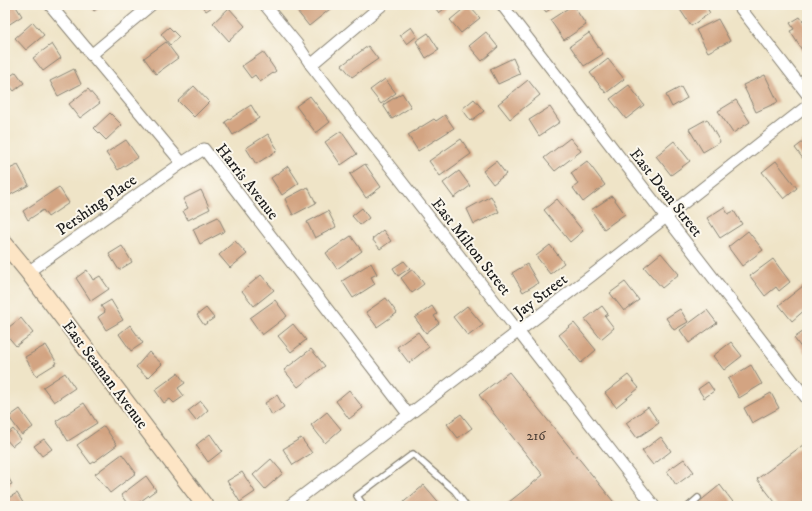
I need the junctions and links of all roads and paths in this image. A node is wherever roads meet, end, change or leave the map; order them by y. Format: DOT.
graph roads {
  1 [pos="50,5"];
  2 [pos="151,5"];
  3 [pos="265,5"];
  4 [pos="382,5"];
  5 [pos="502,5"];
  6 [pos="738,5"];
  7 [pos="91,55"];
  8 [pos="311,65"];
  9 [pos="807,94"];
  10 [pos="807,106"];
  11 [pos="182,162"];
  12 [pos="666,216"];
  13 [pos="6,246"];
  14 [pos="28,272"];
  15 [pos="518,331"];
  16 [pos="807,399"];
  17 [pos="408,414"];
  18 [pos="698,498"];
  19 [pos="205,506"];
  20 [pos="289,506"];
  21 [pos="364,506"];
  22 [pos="466,506"];
  23 [pos="654,506"];
  24 [pos="689,506"];
  1 -- 7 [label="street"];
  2 -- 7 [label="street"];
  3 -- 8 [label="street, East Milton Street"];
  4 -- 8 [label="street"];
  5 -- 12 [label="street, East Dean Street"];
  6 -- 9 [label="street"];
  7 -- 11 [label="street"];
  8 -- 15 [label="street, East Milton Street"];
  10 -- 12 [label="street, Jay Street"];
  11 -- 14 [label="street, Pershing Place"];
  11 -- 17 [label="street, Harris Avenue"];
  12 -- 15 [label="street, Jay Street"];
  12 -- 16 [label="street, East Dean Street"];
  13 -- 14 [label="main road, East Seaman Avenue"];
  14 -- 19 [label="main road, East Seaman Avenue"];
  15 -- 17 [label="street, Jay Street"];
  15 -- 23 [label="street, East Milton Street"];
  17 -- 20 [label="street, Jay Street"];
  18 -- 24 [label="lane"];
  21 -- 22 [label="lane"];
}
